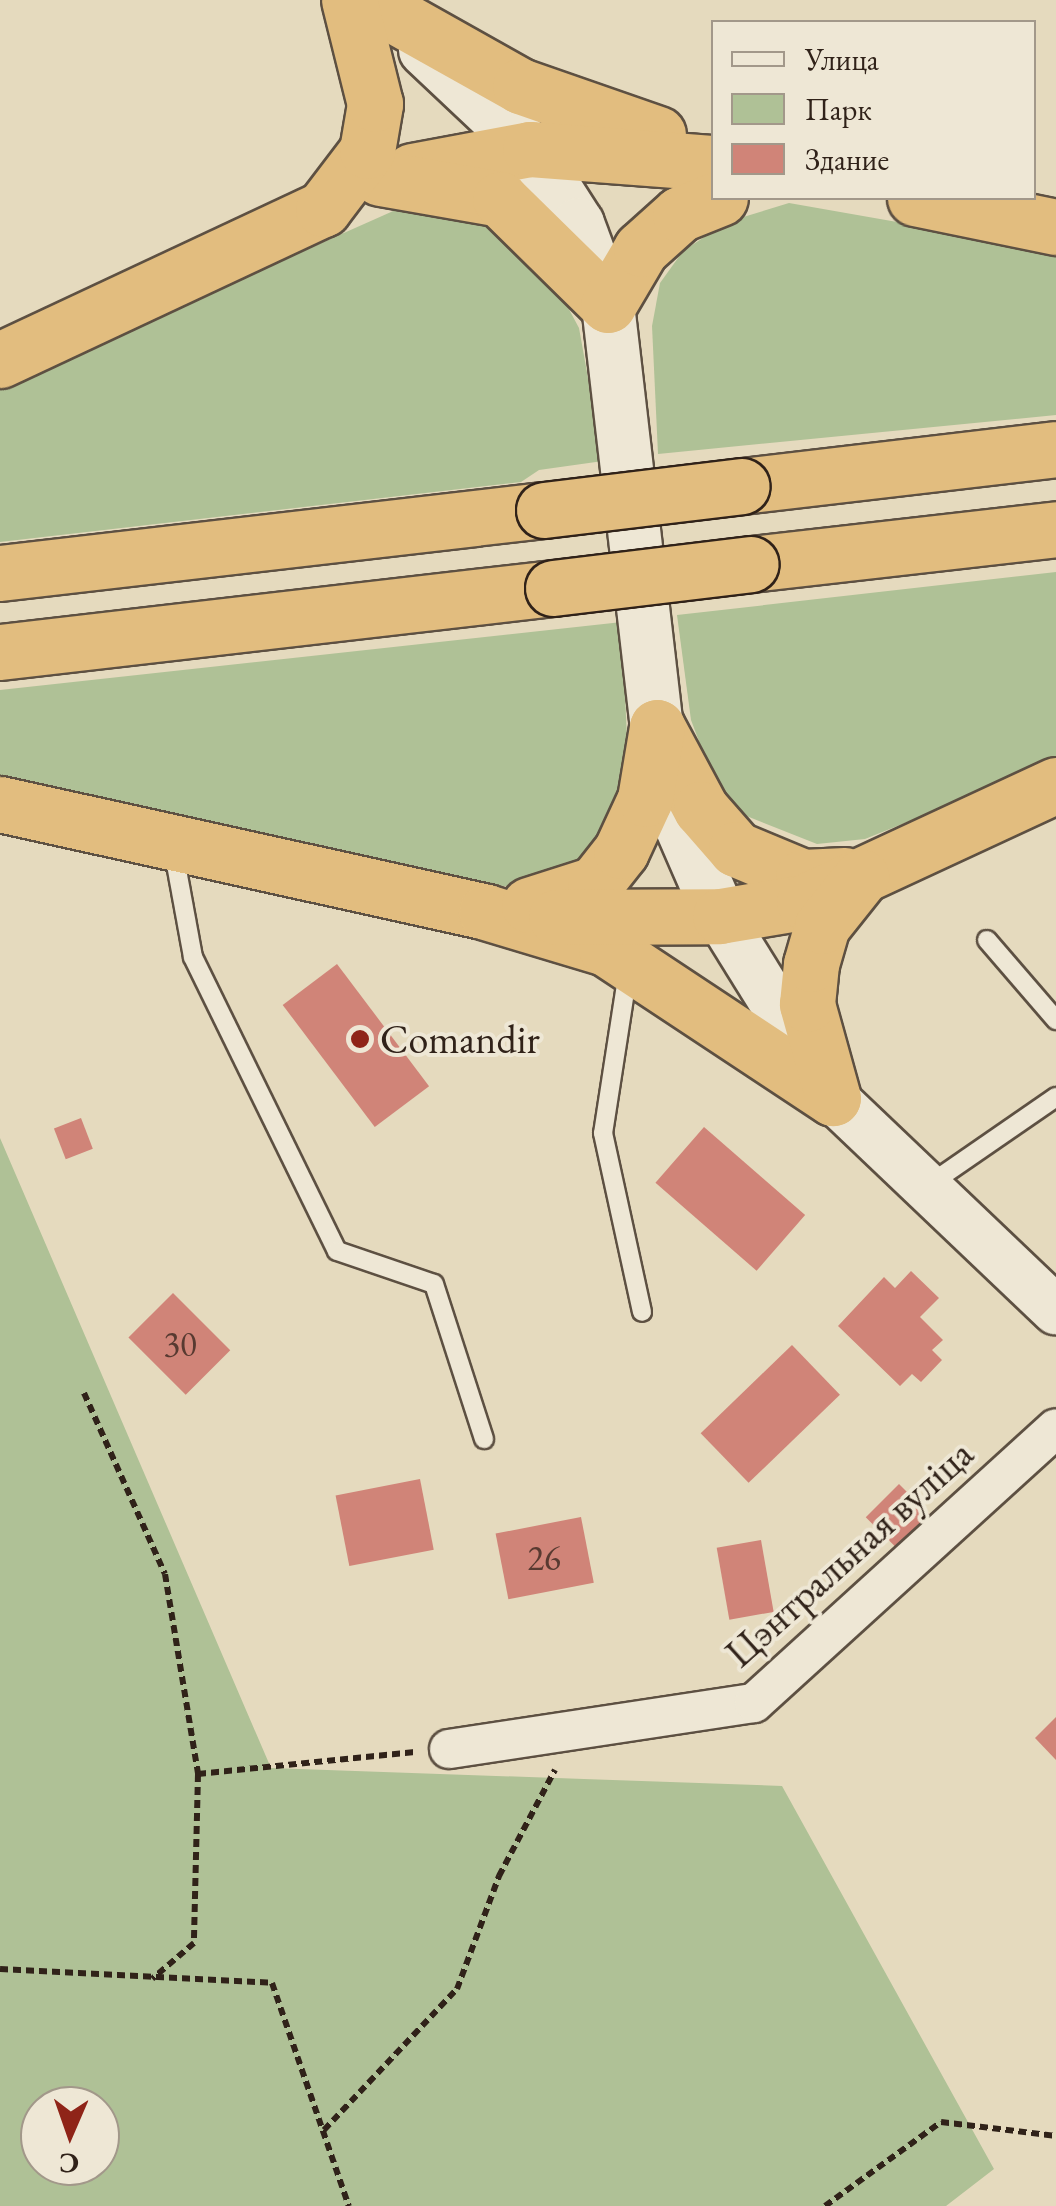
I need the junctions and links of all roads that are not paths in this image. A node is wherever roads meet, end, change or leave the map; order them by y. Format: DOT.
graph roads {
  1 [pos="349,0"];
  2 [pos="364,0"];
  3 [pos="530,149"];
  4 [pos="711,149"];
  5 [pos="711,163"];
  6 [pos="380,178"];
  7 [pos="715,200"];
  8 [pos="926,200"];
  9 [pos="323,209"];
  10 [pos="1056,227"];
  11 [pos="608,305"];
  12 [pos="0,360"];
  13 [pos="1056,448"];
  14 [pos="1056,530"];
  15 [pos="0,573"];
  16 [pos="0,652"];
  17 [pos="657,727"];
  18 [pos="1056,785"];
  19 [pos="0,804"];
  20 [pos="172,842"];
  21 [pos="863,875"];
  22 [pos="486,912"];
  23 [pos="720,916"];
  24 [pos="988,940"];
  25 [pos="630,962"];
  26 [pos="1056,1020"];
  27 [pos="1056,1097"];
  28 [pos="833,1098"];
  29 [pos="926,1186"];
  30 [pos="1056,1310"];
  31 [pos="642,1312"];
  32 [pos="1056,1428"];
  33 [pos="484,1439"];
  34 [pos="449,1749"];
  1 -- 9 [label="highway"];
  2 -- 3 [label="main road"];
  2 -- 4 [label="highway"];
  3 -- 5 [label="highway"];
  3 -- 6 [label="highway"];
  3 -- 11 [label="main road"];
  6 -- 9 [label="highway"];
  6 -- 11 [label="highway"];
  7 -- 11 [label="highway"];
  8 -- 10 [label="highway"];
  9 -- 12 [label="highway"];
  11 -- 17 [label="main road"];
  13 -- 15 [label="highway, bridge"];
  14 -- 16 [label="highway, bridge"];
  17 -- 21 [label="highway"];
  17 -- 22 [label="highway"];
  17 -- 23 [label="main road"];
  18 -- 21 [label="highway"];
  19 -- 20 [label="highway"];
  20 -- 22 [label="highway"];
  20 -- 33 [label="lane"];
  21 -- 23 [label="highway"];
  21 -- 28 [label="highway"];
  22 -- 23 [label="highway"];
  22 -- 25 [label="highway"];
  23 -- 28 [label="street"];
  24 -- 26 [label="lane"];
  25 -- 28 [label="highway"];
  25 -- 31 [label="lane"];
  27 -- 29 [label="lane"];
  28 -- 29 [label="street"];
  29 -- 30 [label="street"];
  32 -- 34 [label="street, Цэнтральная вуліца"];
}
